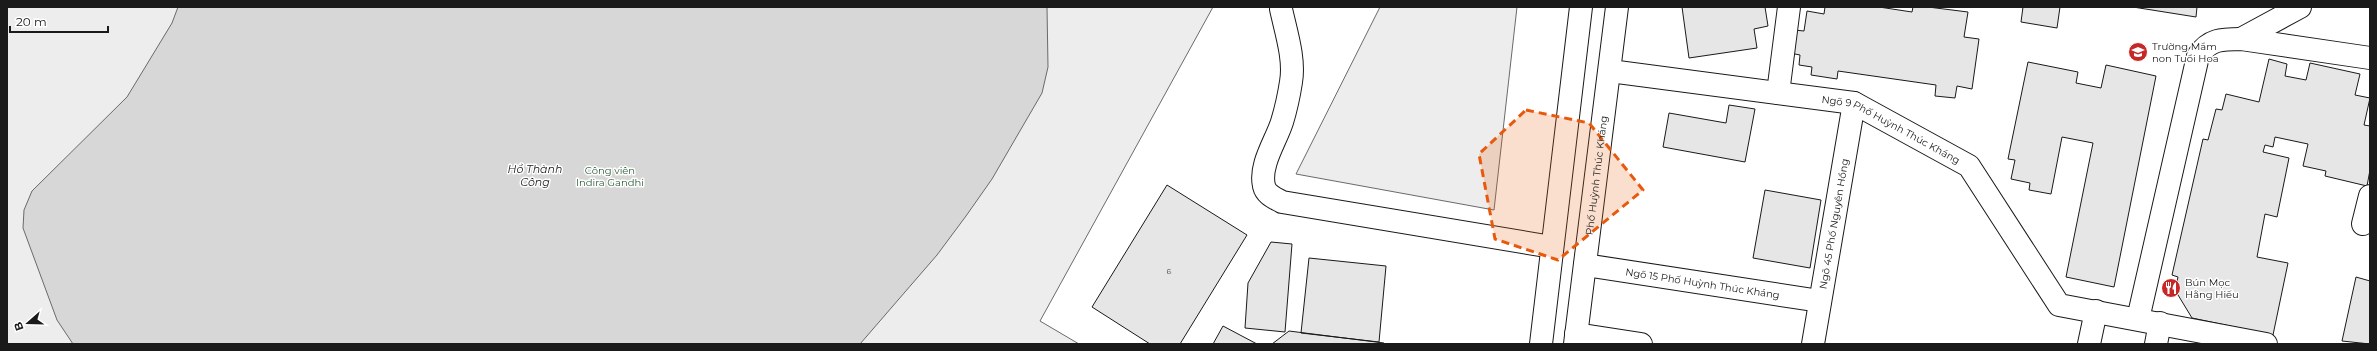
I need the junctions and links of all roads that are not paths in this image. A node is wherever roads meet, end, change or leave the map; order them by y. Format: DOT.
graph roads {
  1 [pos="1581,7"];
  2 [pos="1617,7"];
  3 [pos="1789,7"];
  4 [pos="2300,7"];
  5 [pos="1281,9"];
  6 [pos="2240,39"];
  7 [pos="2370,58"];
  8 [pos="1610,71"];
  9 [pos="1778,93"];
  10 [pos="1854,104"];
  11 [pos="2370,196"];
  12 [pos="2363,224"];
  13 [pos="1552,247"];
  14 [pos="1585,265"];
  15 [pos="1820,302"];
  16 [pos="2096,311"];
  17 [pos="2138,319"];
  18 [pos="2160,323"];
  19 [pos="1576,339"];
  20 [pos="1541,344"];
  21 [pos="1641,344"];
  22 [pos="1813,344"];
  23 [pos="2089,344"];
  24 [pos="2156,344"];
  25 [pos="2266,344"];
  1 -- 13 [label="street"];
  2 -- 8 [label="street, Phố Huỳnh Thúc Kháng"];
  3 -- 9 [label="street"];
  4 -- 6 [label="street"];
  5 -- 13 [label="street"];
  6 -- 7 [label="street"];
  6 -- 17 [label="street"];
  8 -- 9 [label="street, Ngõ 9 Phố Huỳnh Thúc Kháng"];
  8 -- 14 [label="street, Phố Huỳnh Thúc Kháng"];
  9 -- 10 [label="street, Ngõ 9 Phố Huỳnh Thúc Kháng"];
  10 -- 15 [label="street, Ngõ 45 Phố Nguyên Hồng"];
  10 -- 16 [label="street, Ngõ 9 Phố Huỳnh Thúc Kháng"];
  11 -- 12 [label="street"];
  13 -- 20 [label="street"];
  14 -- 15 [label="street, Ngõ 15 Phố Huỳnh Thúc Kháng"];
  14 -- 19 [label="street, Phố Huỳnh Thúc Kháng"];
  15 -- 22 [label="street, Ngõ 45 Phố Nguyên Hồng"];
  16 -- 17 [label="street, Ngõ 9 Phố Huỳnh Thúc Kháng"];
  16 -- 23 [label="street"];
  17 -- 18 [label="street, Ngõ 9 Phố Huỳnh Thúc Kháng"];
  18 -- 24 [label="street"];
  18 -- 25 [label="street, Ngõ 9 Phố Huỳnh Thúc Kháng"];
  19 -- 21 [label="street"];
}
